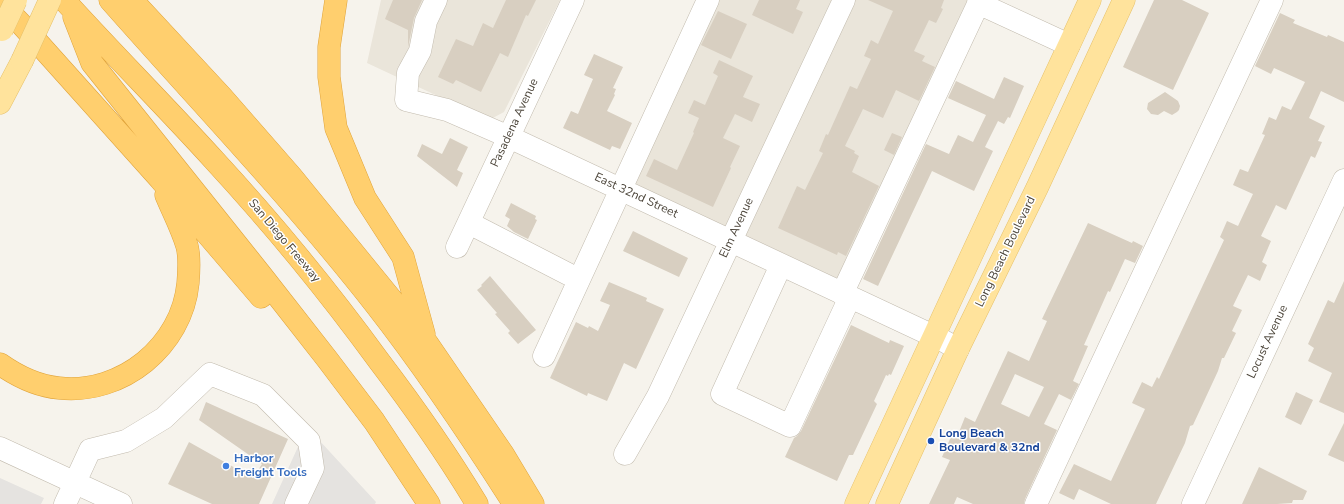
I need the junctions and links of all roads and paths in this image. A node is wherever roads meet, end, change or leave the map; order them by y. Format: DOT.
graph roads {
  1 [pos="16,0"];
  2 [pos="50,0"];
  3 [pos="96,0"];
  4 [pos="110,0"];
  5 [pos="132,0"];
  6 [pos="336,0"];
  7 [pos="436,0"];
  8 [pos="573,0"];
  9 [pos="708,0"];
  10 [pos="844,0"];
  11 [pos="1090,0"];
  12 [pos="1124,0"];
  13 [pos="1272,0"];
  14 [pos="0,2"];
  15 [pos="979,2"];
  16 [pos="67,4"];
  17 [pos="1,33"];
  18 [pos="1069,45"];
  19 [pos="156,98"];
  20 [pos="0,103"];
  21 [pos="509,137"];
  22 [pos="160,179"];
  23 [pos="1344,180"];
  24 [pos="620,188"];
  25 [pos="469,222"];
  26 [pos="731,242"];
  27 [pos="458,247"];
  28 [pos="781,265"];
  29 [pos="568,274"];
  30 [pos="846,295"];
  31 [pos="934,337"];
  32 [pos="427,343"];
  33 [pos="958,349"];
  34 [pos="544,356"];
  35 [pos="327,359"];
  36 [pos="0,364"];
  37 [pos="0,448"];
  38 [pos="625,454"];
  39 [pos="75,483"];
  40 [pos="65,504"];
  41 [pos="121,504"];
  42 [pos="296,504"];
  43 [pos="429,504"];
  44 [pos="477,504"];
  45 [pos="514,504"];
  46 [pos="533,504"];
  47 [pos="856,504"];
  48 [pos="887,504"];
  49 [pos="1036,504"];
  50 [pos="1193,504"];
  1 -- 17 [label="main road, bridge"];
  2 -- 20 [label="main road, bridge"];
  3 -- 19 [label="highway"];
  4 -- 45 [label="highway"];
  5 -- 32 [label="highway"];
  6 -- 32 [label="highway"];
  7 -- 21 [label="street, East 32nd Street"];
  8 -- 21 [label="street, Pasadena Avenue"];
  9 -- 24 [label="street"];
  10 -- 26 [label="street, Elm Avenue"];
  11 -- 18 [label="main road"];
  12 -- 33 [label="main road, Long Beach Boulevard"];
  13 -- 49 [label="street"];
  14 -- 22 [label="highway"];
  15 -- 18 [label="street"];
  15 -- 30 [label="street"];
  16 -- 19 [label="highway, San Diego Freeway"];
  16 -- 35 [label="highway"];
  18 -- 31 [label="main road"];
  19 -- 44 [label="highway, San Diego Freeway"];
  21 -- 24 [label="street, East 32nd Street"];
  21 -- 25 [label="street, Pasadena Avenue"];
  22 -- 35 [label="highway"];
  22 -- 36 [label="highway"];
  23 -- 50 [label="street, Locust Avenue"];
  24 -- 26 [label="street, East 32nd Street"];
  24 -- 34 [label="street"];
  25 -- 27 [label="street, Pasadena Avenue"];
  25 -- 29 [label="street"];
  26 -- 28 [label="street, East 32nd Street"];
  26 -- 38 [label="street, Elm Avenue"];
  28 -- 30 [label="street, East 32nd Street"];
  28 -- 30 [label="street"];
  30 -- 31 [label="street, East 32nd Street"];
  31 -- 33 [label="street, East 32nd Street"];
  31 -- 47 [label="main road"];
  32 -- 46 [label="highway"];
  33 -- 48 [label="main road, Long Beach Boulevard"];
  35 -- 43 [label="highway"];
  37 -- 39 [label="street"];
  39 -- 40 [label="street"];
  39 -- 41 [label="street"];
  39 -- 42 [label="street"];
}
